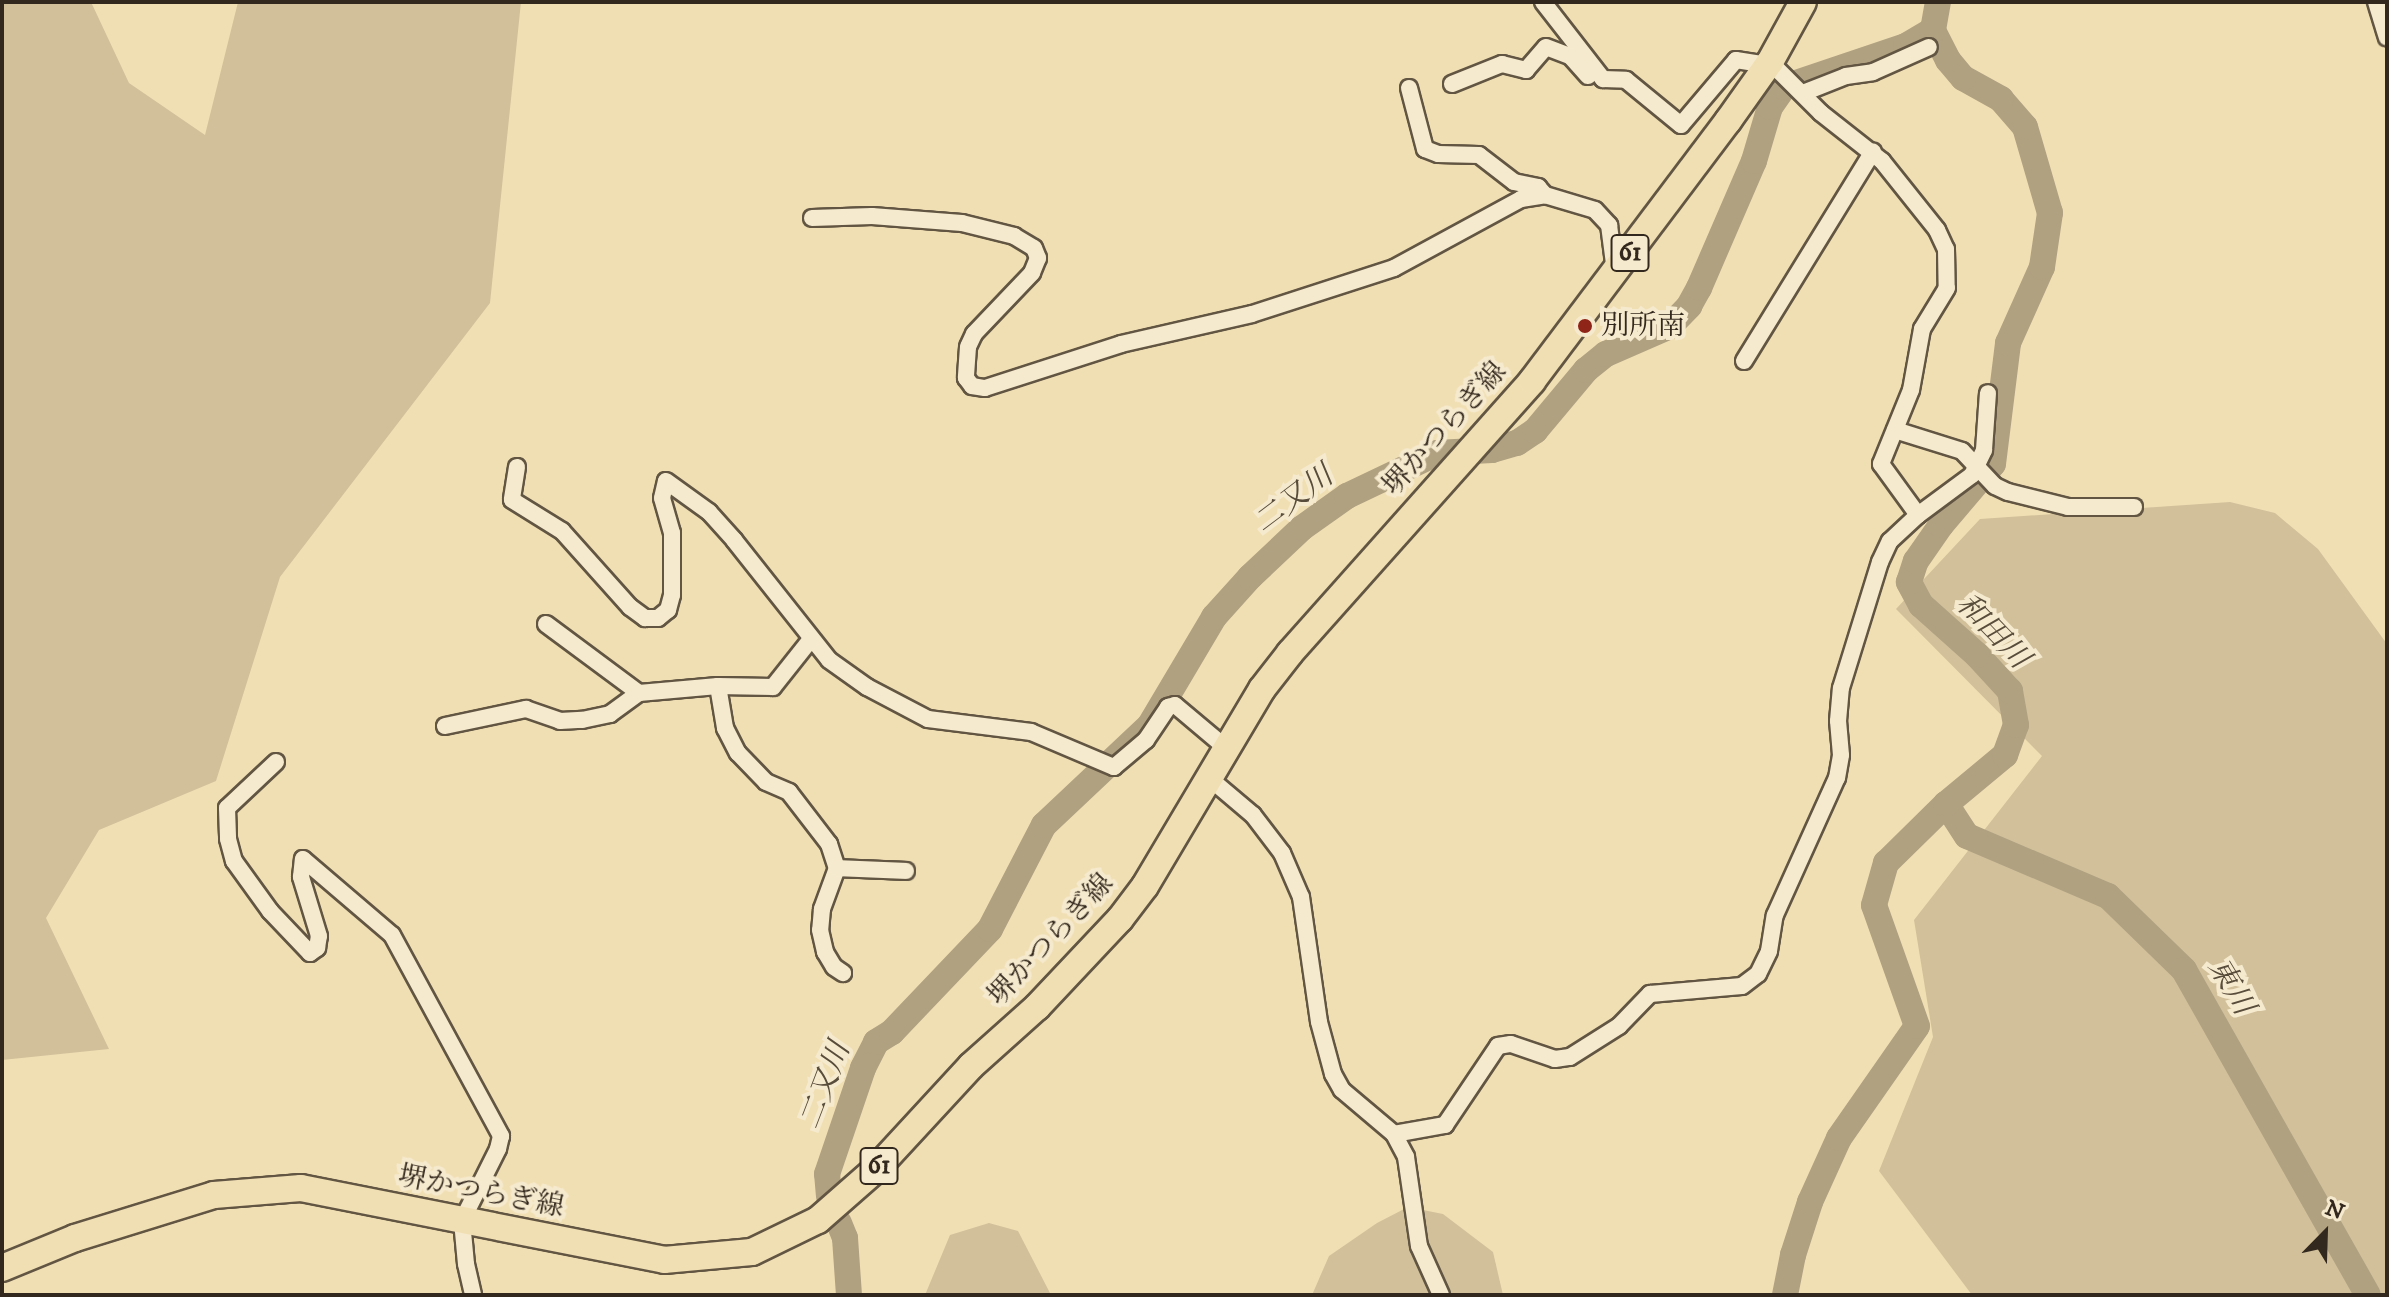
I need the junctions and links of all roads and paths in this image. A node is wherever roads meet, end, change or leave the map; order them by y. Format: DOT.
graph roads {
  1 [pos="1543,2"];
  2 [pos="1803,2"];
  3 [pos="2376,2"];
  4 [pos="2387,37"];
  5 [pos="1929,47"];
  6 [pos="1769,63"];
  7 [pos="1603,79"];
  8 [pos="1452,84"];
  9 [pos="1409,88"];
  10 [pos="1803,93"];
  11 [pos="1873,151"];
  12 [pos="1545,195"];
  13 [pos="812,218"];
  14 [pos="1615,273"];
  15 [pos="1744,361"];
  16 [pos="1988,393"];
  17 [pos="1895,430"];
  18 [pos="1977,466"];
  19 [pos="517,467"];
  20 [pos="2134,507"];
  21 [pos="1918,515"];
  22 [pos="546,624"];
  23 [pos="811,639"];
  24 [pos="718,686"];
  25 [pos="639,693"];
  26 [pos="445,726"];
  27 [pos="1226,748"];
  28 [pos="276,762"];
  29 [pos="1208,777"];
  30 [pos="837,868"];
  31 [pos="906,871"];
  32 [pos="843,973"];
  33 [pos="1394,1134"];
  34 [pos="462,1221"];
  35 [pos="2,1268"];
  36 [pos="473,1295"];
  37 [pos="1441,1295"];
  1 -- 7 [label="street"];
  2 -- 6 [label="main road, 堺かつらぎ線 / 61"];
  3 -- 4 [label="street"];
  5 -- 10 [label="street"];
  6 -- 7 [label="street"];
  6 -- 10 [label="street"];
  6 -- 14 [label="main road, 堺かつらぎ線 / 61"];
  7 -- 8 [label="street"];
  9 -- 12 [label="street"];
  10 -- 11 [label="street"];
  11 -- 15 [label="street"];
  11 -- 17 [label="street"];
  12 -- 13 [label="street"];
  12 -- 14 [label="street"];
  14 -- 27 [label="main road, 堺かつらぎ線 / 61"];
  16 -- 18 [label="street"];
  17 -- 18 [label="street"];
  17 -- 21 [label="street"];
  18 -- 20 [label="street"];
  18 -- 21 [label="street"];
  19 -- 23 [label="street"];
  21 -- 33 [label="street"];
  22 -- 25 [label="street"];
  23 -- 24 [label="street"];
  23 -- 27 [label="street"];
  24 -- 25 [label="street"];
  24 -- 30 [label="street"];
  25 -- 26 [label="street"];
  27 -- 29 [label="main road, 堺かつらぎ線 / 61"];
  28 -- 34 [label="street"];
  29 -- 33 [label="street"];
  29 -- 34 [label="main road, 堺かつらぎ線 / 61"];
  30 -- 31 [label="street"];
  30 -- 32 [label="street"];
  33 -- 37 [label="street"];
  34 -- 35 [label="main road, 堺かつらぎ線 / 61"];
  34 -- 36 [label="street"];
}
